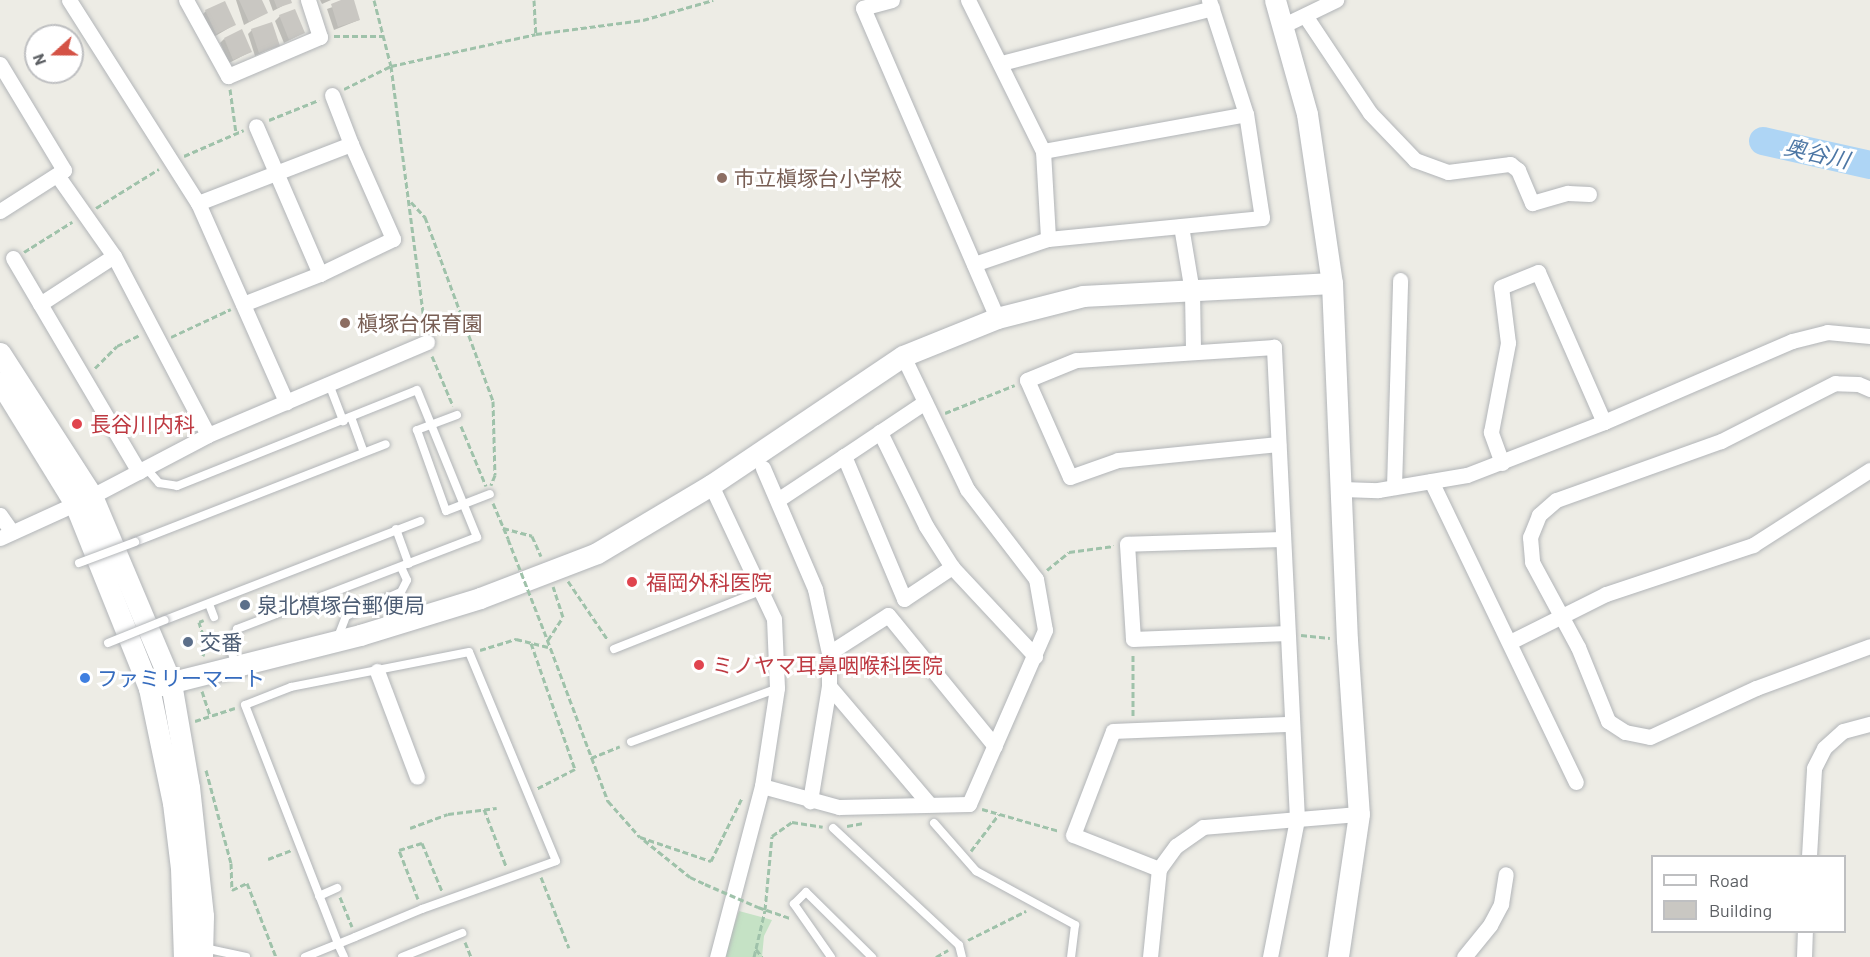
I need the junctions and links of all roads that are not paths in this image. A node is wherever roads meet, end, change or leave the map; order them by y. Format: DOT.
graph roads {
  1 [pos="69,0"];
  2 [pos="186,0"];
  3 [pos="308,0"];
  4 [pos="892,0"];
  5 [pos="968,0"];
  6 [pos="1275,0"];
  7 [pos="1336,0"];
  8 [pos="1211,4"];
  9 [pos="1306,17"];
  10 [pos="1284,25"];
  11 [pos="1001,63"];
  12 [pos="0,64"];
  13 [pos="332,95"];
  14 [pos="1246,114"];
  15 [pos="256,126"];
  16 [pos="351,144"];
  17 [pos="1042,151"];
  18 [pos="276,173"];
  19 [pos="57,175"];
  20 [pos="1589,194"];
  21 [pos="198,203"];
  22 [pos="0,211"];
  23 [pos="1181,226"];
  24 [pos="1048,239"];
  25 [pos="114,256"];
  26 [pos="13,258"];
  27 [pos="974,264"];
  28 [pos="320,274"];
  29 [pos="1400,280"];
  30 [pos="1332,283"];
  31 [pos="1192,291"];
  32 [pos="40,304"];
  33 [pos="243,304"];
  34 [pos="997,318"];
  35 [pos="1870,336"];
  36 [pos="427,342"];
  37 [pos="1194,352"];
  38 [pos="0,353"];
  39 [pos="903,356"];
  40 [pos="0,382"];
  41 [pos="329,384"];
  42 [pos="1870,389"];
  43 [pos="286,402"];
  44 [pos="925,402"];
  45 [pos="456,415"];
  46 [pos="351,417"];
  47 [pos="343,421"];
  48 [pos="1604,422"];
  49 [pos="431,424"];
  50 [pos="880,432"];
  51 [pos="208,435"];
  52 [pos="386,444"];
  53 [pos="1278,444"];
  54 [pos="364,452"];
  55 [pos="844,456"];
  56 [pos="1502,463"];
  57 [pos="763,468"];
  58 [pos="143,470"];
  59 [pos="1870,470"];
  60 [pos="1431,481"];
  61 [pos="711,484"];
  62 [pos="1394,487"];
  63 [pos="1342,489"];
  64 [pos="490,494"];
  65 [pos="779,499"];
  66 [pos="83,500"];
  67 [pos="463,504"];
  68 [pos="0,515"];
  69 [pos="420,521"];
  70 [pos="396,529"];
  71 [pos="6,535"];
  72 [pos="1282,539"];
  73 [pos="79,563"];
  74 [pos="409,564"];
  75 [pos="400,567"];
  76 [pos="952,567"];
  77 [pos="763,591"];
  78 [pos="904,599"];
  79 [pos="209,604"];
  80 [pos="888,615"];
  81 [pos="1562,615"];
  82 [pos="214,617"];
  83 [pos="1287,633"];
  84 [pos="336,641"];
  85 [pos="1510,642"];
  86 [pos="108,643"];
  87 [pos="1870,646"];
  88 [pos="614,649"];
  89 [pos="829,652"];
  90 [pos="1035,656"];
  91 [pos="236,668"];
  92 [pos="377,671"];
  93 [pos="171,683"];
  94 [pos="829,686"];
  95 [pos="149,687"];
  96 [pos="777,688"];
  97 [pos="1291,724"];
  98 [pos="1870,724"];
  99 [pos="631,742"];
  100 [pos="995,746"];
  101 [pos="417,777"];
  102 [pos="1576,782"];
  103 [pos="762,786"];
  104 [pos="810,801"];
  105 [pos="928,804"];
  106 [pos="1359,814"];
  107 [pos="1297,819"];
  108 [pos="934,823"];
  109 [pos="833,828"];
  110 [pos="1809,855"];
  111 [pos="1159,869"];
  112 [pos="1506,874"];
  113 [pos="337,888"];
  114 [pos="319,896"];
  115 [pos="462,933"];
  116 [pos="1805,933"];
  117 [pos="338,944"];
  118 [pos="196,954"];
  119 [pos="246,957"];
  120 [pos="306,957"];
  121 [pos="344,957"];
  122 [pos="402,957"];
  123 [pos="717,957"];
  124 [pos="831,957"];
  125 [pos="872,957"];
  126 [pos="962,957"];
  127 [pos="1071,957"];
  128 [pos="1150,957"];
  129 [pos="1270,957"];
  130 [pos="1338,957"];
  131 [pos="1464,957"];
  132 [pos="1804,957"];
  1 -- 21 [label="street"];
  2 -- 3 [label="street"];
  4 -- 27 [label="street"];
  5 -- 11 [label="street"];
  6 -- 10 [label="street"];
  7 -- 9 [label="street"];
  8 -- 11 [label="street"];
  8 -- 14 [label="street"];
  9 -- 10 [label="street"];
  9 -- 20 [label="street"];
  10 -- 30 [label="street"];
  11 -- 17 [label="street"];
  12 -- 19 [label="street"];
  13 -- 16 [label="street"];
  14 -- 17 [label="street"];
  14 -- 23 [label="street"];
  15 -- 18 [label="street"];
  16 -- 18 [label="street"];
  16 -- 28 [label="street"];
  17 -- 24 [label="street"];
  18 -- 21 [label="street"];
  18 -- 28 [label="street"];
  19 -- 22 [label="street"];
  19 -- 25 [label="street"];
  21 -- 33 [label="street"];
  23 -- 24 [label="street"];
  23 -- 31 [label="street"];
  24 -- 27 [label="street"];
  25 -- 32 [label="street"];
  25 -- 51 [label="street"];
  26 -- 32 [label="street"];
  27 -- 34 [label="street"];
  28 -- 33 [label="street"];
  29 -- 62 [label="street"];
  30 -- 31 [label="street"];
  30 -- 63 [label="street"];
  31 -- 34 [label="street"];
  31 -- 37 [label="street"];
  32 -- 58 [label="street"];
  33 -- 43 [label="street"];
  34 -- 39 [label="street"];
  35 -- 48 [label="street"];
  36 -- 41 [label="street"];
  37 -- 53 [label="street"];
  37 -- 53 [label="street"];
  38 -- 66 [label="street"];
  39 -- 44 [label="street"];
  39 -- 61 [label="street"];
  40 -- 66 [label="street"];
  41 -- 43 [label="street"];
  41 -- 47 [label="lane"];
  42 -- 81 [label="street"];
  43 -- 51 [label="street"];
  44 -- 50 [label="street"];
  44 -- 90 [label="street"];
  45 -- 49 [label="lane"];
  46 -- 47 [label="lane"];
  46 -- 49 [label="lane"];
  46 -- 54 [label="lane"];
  47 -- 58 [label="lane"];
  48 -- 56 [label="street"];
  48 -- 56 [label="street"];
  49 -- 67 [label="lane"];
  49 -- 67 [label="lane"];
  50 -- 55 [label="street"];
  50 -- 76 [label="street"];
  51 -- 58 [label="street"];
  52 -- 54 [label="lane"];
  53 -- 72 [label="street"];
  54 -- 73 [label="lane, bridge"];
  55 -- 65 [label="street"];
  55 -- 78 [label="street"];
  56 -- 60 [label="street"];
  57 -- 65 [label="street"];
  58 -- 66 [label="street"];
  59 -- 81 [label="street"];
  60 -- 62 [label="street"];
  60 -- 85 [label="street"];
  61 -- 77 [label="street"];
  61 -- 84 [label="street"];
  62 -- 63 [label="street"];
  63 -- 106 [label="street"];
  64 -- 67 [label="lane"];
  65 -- 89 [label="street"];
  66 -- 71 [label="street"];
  66 -- 93 [label="street"];
  66 -- 95 [label="street"];
  67 -- 74 [label="lane"];
  68 -- 71 [label="street"];
  69 -- 70 [label="lane"];
  70 -- 74 [label="lane"];
  70 -- 79 [label="lane"];
  72 -- 83 [label="street"];
  72 -- 83 [label="street"];
  74 -- 75 [label="lane"];
  75 -- 84 [label="lane"];
  75 -- 91 [label="lane"];
  76 -- 78 [label="street"];
  76 -- 90 [label="street"];
  77 -- 88 [label="lane"];
  77 -- 96 [label="street"];
  78 -- 80 [label="street"];
  79 -- 82 [label="lane"];
  79 -- 86 [label="lane, bridge"];
  80 -- 89 [label="street"];
  80 -- 100 [label="street"];
  81 -- 85 [label="street"];
  81 -- 87 [label="street"];
  83 -- 97 [label="street"];
  84 -- 91 [label="street"];
  85 -- 102 [label="street"];
  89 -- 94 [label="street"];
  90 -- 100 [label="street"];
  91 -- 93 [label="street"];
  92 -- 101 [label="street"];
  92 -- 114 [label="lane"];
  92 -- 117 [label="lane"];
  93 -- 95 [label="street"];
  93 -- 118 [label="street"];
  94 -- 104 [label="street"];
  94 -- 105 [label="street"];
  95 -- 118 [label="street"];
  96 -- 99 [label="lane"];
  96 -- 103 [label="street"];
  97 -- 107 [label="street"];
  97 -- 111 [label="street"];
  98 -- 110 [label="street"];
  100 -- 105 [label="street"];
  103 -- 104 [label="street"];
  103 -- 123 [label="street"];
  104 -- 105 [label="street"];
  106 -- 107 [label="street"];
  106 -- 130 [label="street"];
  107 -- 111 [label="street"];
  107 -- 129 [label="street"];
  108 -- 127 [label="lane"];
  109 -- 126 [label="lane"];
  111 -- 128 [label="street"];
  112 -- 131 [label="street"];
  113 -- 114 [label="lane"];
  114 -- 117 [label="lane"];
  115 -- 122 [label="lane"];
  116 -- 132 [label="street"];
  117 -- 120 [label="lane"];
  117 -- 121 [label="lane"];
  118 -- 119 [label="lane"];
  124 -- 125 [label="lane"];
}
